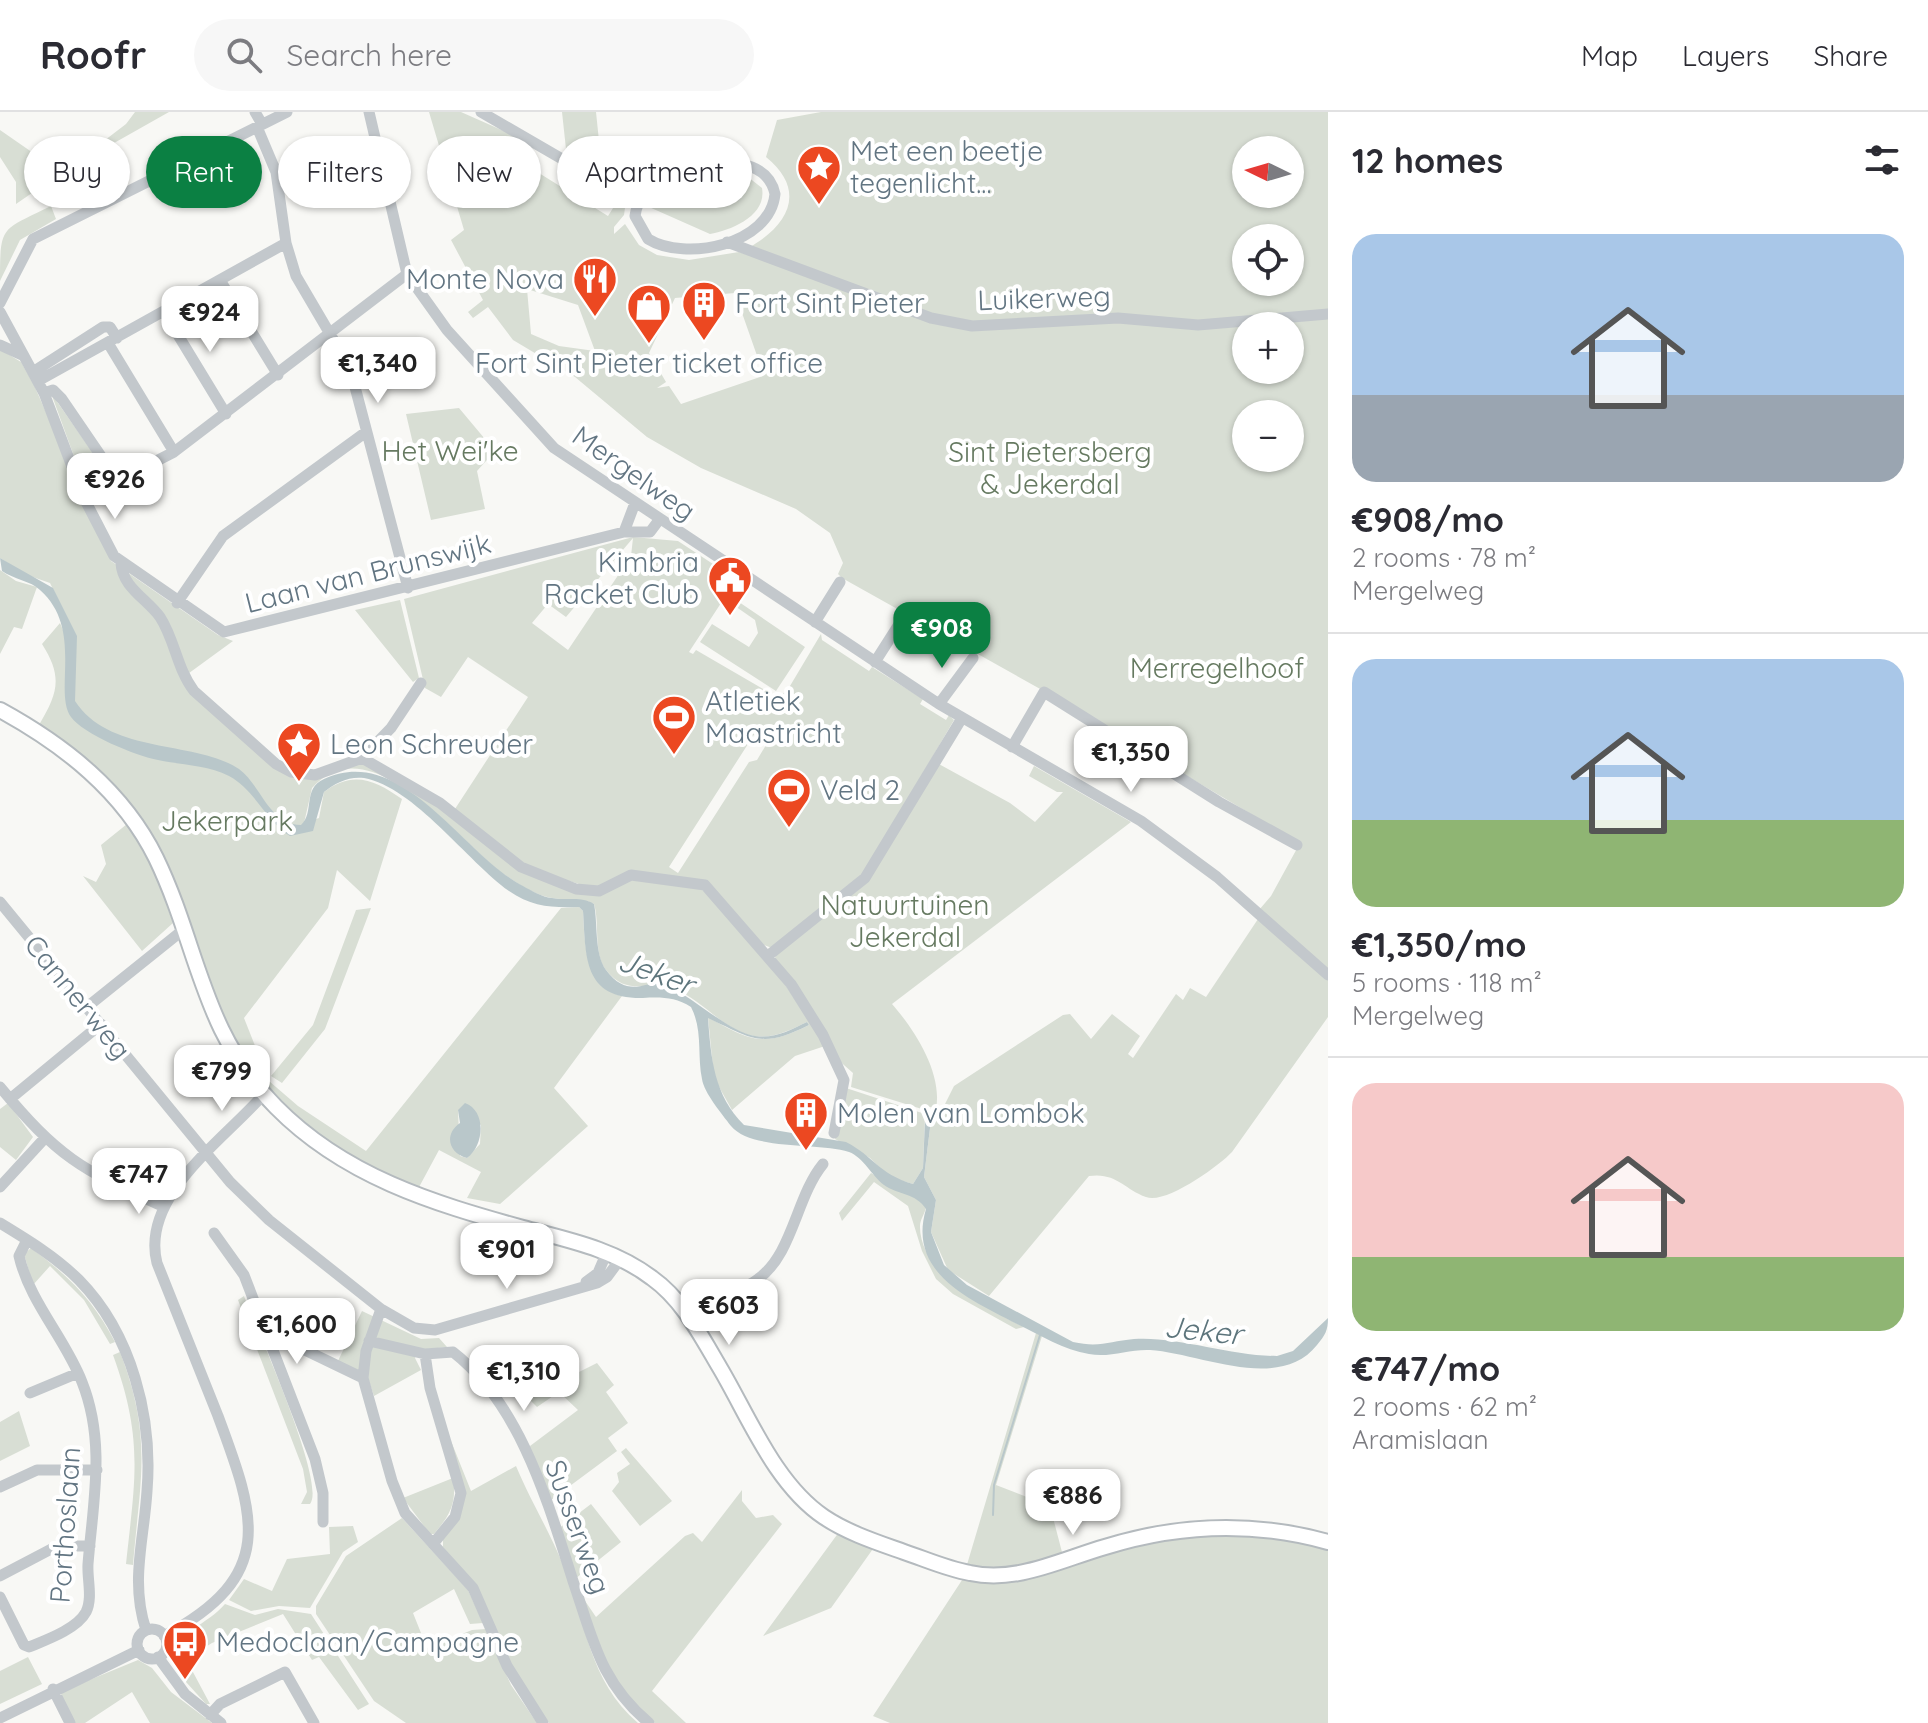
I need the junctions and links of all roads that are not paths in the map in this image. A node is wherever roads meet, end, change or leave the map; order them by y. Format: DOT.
graph roads {
  1 [pos="255,112"];
  2 [pos="287,112"];
  3 [pos="369,112"];
  4 [pos="486,113"];
  5 [pos="260,126"];
  6 [pos="557,155"];
  7 [pos="752,167"];
  8 [pos="638,208"];
  9 [pos="727,242"];
  10 [pos="286,243"];
  11 [pos="407,274"];
  12 [pos="220,280"];
  13 [pos="0,303"];
  14 [pos="0,312"];
  15 [pos="164,312"];
  16 [pos="1328,314"];
  17 [pos="329,335"];
  18 [pos="113,341"];
  19 [pos="0,345"];
  20 [pos="22,355"];
  21 [pos="278,375"];
  22 [pos="36,377"];
  23 [pos="44,393"];
  24 [pos="226,414"];
  25 [pos="366,432"];
  26 [pos="174,452"];
  27 [pos="118,481"];
  28 [pos="84,498"];
  29 [pos="635,503"];
  30 [pos="659,520"];
  31 [pos="624,532"];
  32 [pos="650,532"];
  33 [pos="683,536"];
  34 [pos="121,563"];
  35 [pos="840,582"];
  36 [pos="408,588"];
  37 [pos="177,603"];
  38 [pos="903,618"];
  39 [pos="815,622"];
  40 [pos="973,658"];
  41 [pos="875,662"];
  42 [pos="421,683"];
  43 [pos="939,704"];
  44 [pos="0,710"];
  45 [pos="962,718"];
  46 [pos="1012,747"];
  47 [pos="362,758"];
  48 [pos="1297,845"];
  49 [pos="0,902"];
  50 [pos="183,930"];
  51 [pos="769,955"];
  52 [pos="1328,975"];
  53 [pos="87,1007"];
  54 [pos="101,1024"];
  55 [pos="0,1087"];
  56 [pos="264,1094"];
  57 [pos="10,1099"];
  58 [pos="834,1133"];
  59 [pos="44,1139"];
  60 [pos="206,1155"];
  61 [pos="823,1164"];
  62 [pos="0,1187"];
  63 [pos="162,1206"];
  64 [pos="0,1223"];
  65 [pos="214,1233"];
  66 [pos="27,1240"];
  67 [pos="614,1255"];
  68 [pos="680,1304"];
  69 [pos="381,1309"];
  70 [pos="369,1341"];
  71 [pos="269,1342"];
  72 [pos="425,1354"];
  73 [pos="78,1373"];
  74 [pos="363,1378"];
  75 [pos="30,1393"];
  76 [pos="97,1470"];
  77 [pos="0,1487"];
  78 [pos="323,1522"];
  79 [pos="1328,1542"];
  80 [pos="433,1544"];
  81 [pos="90,1546"];
  82 [pos="0,1576"];
  83 [pos="0,1597"];
  84 [pos="146,1630"];
  85 [pos="164,1636"];
  86 [pos="139,1650"];
  87 [pos="158,1657"];
  88 [pos="53,1689"];
  89 [pos="35,1700"];
  90 [pos="210,1715"];
  91 [pos="0,1718"];
  92 [pos="4,1723"];
  93 [pos="70,1723"];
  94 [pos="221,1723"];
  95 [pos="314,1723"];
  96 [pos="543,1723"];
  97 [pos="649,1723"];
  1 -- 5 [label="street"];
  2 -- 5 [label="street"];
  3 -- 11 [label="street, Mergelweg"];
  4 -- 6 [label="street"];
  5 -- 10 [label="street"];
  5 -- 13 [label="street"];
  7 -- 9 [label="street"];
  8 -- 9 [label="street"];
  9 -- 16 [label="street, Luikerweg"];
  10 -- 12 [label="street"];
  10 -- 17 [label="street"];
  11 -- 17 [label="street"];
  11 -- 29 [label="street, Mergelweg"];
  12 -- 15 [label="street"];
  12 -- 21 [label="street"];
  14 -- 20 [label="street, Laan van Brunswijk"];
  15 -- 18 [label="street"];
  15 -- 24 [label="street"];
  17 -- 21 [label="street"];
  17 -- 25 [label="street"];
  18 -- 22 [label="street"];
  18 -- 26 [label="street"];
  19 -- 20 [label="street"];
  20 -- 22 [label="street, Laan van Brunswijk"];
  21 -- 24 [label="street"];
  22 -- 23 [label="street, Laan van Brunswijk"];
  23 -- 27 [label="street"];
  23 -- 28 [label="street, Laan van Brunswijk"];
  24 -- 26 [label="street"];
  25 -- 36 [label="street"];
  25 -- 37 [label="street"];
  26 -- 27 [label="street"];
  27 -- 28 [label="street"];
  28 -- 34 [label="street, Laan van Brunswijk"];
  29 -- 30 [label="street, Mergelweg"];
  29 -- 31 [label="street"];
  30 -- 32 [label="street"];
  30 -- 33 [label="street, Mergelweg"];
  31 -- 32 [label="street, Laan van Brunswijk"];
  31 -- 36 [label="street, Laan van Brunswijk"];
  32 -- 33 [label="street, Laan van Brunswijk"];
  33 -- 39 [label="street, Mergelweg"];
  34 -- 37 [label="street, Laan van Brunswijk"];
  34 -- 47 [label="street"];
  35 -- 39 [label="street"];
  36 -- 37 [label="street, Laan van Brunswijk"];
  38 -- 41 [label="street"];
  39 -- 41 [label="street, Mergelweg"];
  40 -- 43 [label="street"];
  41 -- 43 [label="street, Mergelweg"];
  42 -- 47 [label="street"];
  43 -- 45 [label="street, Mergelweg"];
  44 -- 50 [label="main road"];
  45 -- 46 [label="street, Mergelweg"];
  45 -- 51 [label="street"];
  46 -- 48 [label="street"];
  46 -- 52 [label="street, Mergelweg"];
  47 -- 51 [label="street"];
  49 -- 53 [label="street, Cannerweg"];
  50 -- 53 [label="street"];
  50 -- 56 [label="main road"];
  51 -- 58 [label="street"];
  53 -- 54 [label="street, Cannerweg"];
  54 -- 57 [label="street"];
  54 -- 60 [label="street, Cannerweg"];
  55 -- 57 [label="street"];
  56 -- 60 [label="street"];
  56 -- 67 [label="main road"];
  57 -- 59 [label="street"];
  59 -- 62 [label="street"];
  59 -- 63 [label="street"];
  60 -- 63 [label="street"];
  60 -- 69 [label="street, Cannerweg"];
  61 -- 68 [label="street"];
  63 -- 85 [label="street"];
  64 -- 66 [label="street"];
  65 -- 71 [label="street"];
  66 -- 73 [label="street, Porthoslaan"];
  66 -- 84 [label="street"];
  67 -- 68 [label="main road"];
  67 -- 69 [label="street, Cannerweg"];
  68 -- 79 [label="main road"];
  69 -- 70 [label="street"];
  70 -- 72 [label="street"];
  70 -- 74 [label="street"];
  71 -- 74 [label="street"];
  71 -- 78 [label="street"];
  72 -- 80 [label="street"];
  72 -- 97 [label="street, Susserweg"];
  73 -- 75 [label="street"];
  73 -- 76 [label="street, Porthoslaan"];
  74 -- 80 [label="street"];
  76 -- 77 [label="street"];
  76 -- 81 [label="street, Porthoslaan"];
  80 -- 96 [label="street"];
  81 -- 82 [label="street"];
  81 -- 83 [label="street, Porthoslaan"];
  84 -- 85 [label="street"];
  84 -- 86 [label="street"];
  85 -- 87 [label="street"];
  86 -- 87 [label="street"];
  86 -- 88 [label="street"];
  87 -- 90 [label="street"];
  88 -- 89 [label="street"];
  88 -- 93 [label="street"];
  89 -- 91 [label="street"];
  89 -- 92 [label="street"];
  90 -- 94 [label="street"];
  90 -- 95 [label="street"];
}
